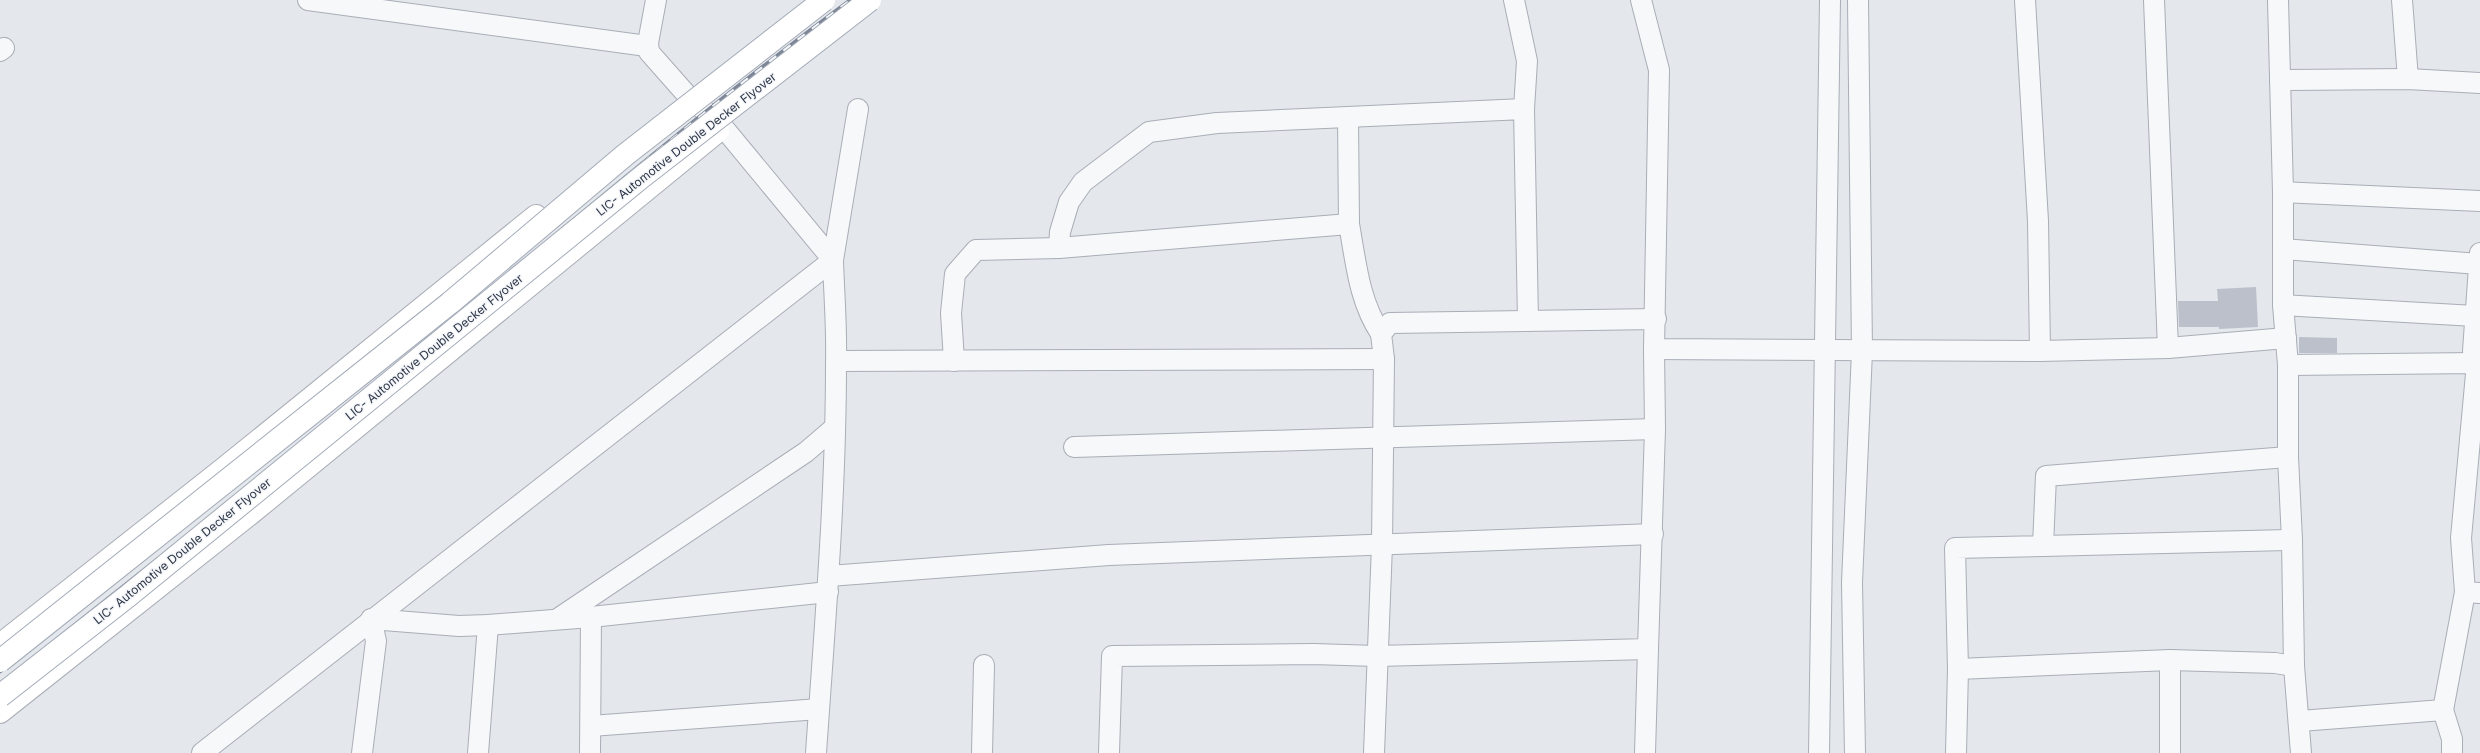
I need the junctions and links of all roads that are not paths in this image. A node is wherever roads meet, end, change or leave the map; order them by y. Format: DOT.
graph roads {
  1 [pos="308,0"];
  2 [pos="656,0"];
  3 [pos="811,0"];
  4 [pos="824,0"];
  5 [pos="883,0"];
  6 [pos="1514,0"];
  7 [pos="1641,0"];
  8 [pos="1830,0"];
  9 [pos="1858,0"];
  10 [pos="2025,0"];
  11 [pos="2154,0"];
  12 [pos="2278,0"];
  13 [pos="2402,0"];
  14 [pos="864,6"];
  15 [pos="647,46"];
  16 [pos="2280,80"];
  17 [pos="2408,80"];
  18 [pos="2480,83"];
  19 [pos="686,95"];
  20 [pos="858,109"];
  21 [pos="1524,109"];
  22 [pos="1348,118"];
  23 [pos="723,127"];
  24 [pos="2283,192"];
  25 [pos="2480,201"];
  26 [pos="1349,224"];
  27 [pos="1059,248"];
  28 [pos="2284,249"];
  29 [pos="2480,259"];
  30 [pos="833,260"];
  31 [pos="2283,305"];
  32 [pos="2475,316"];
  33 [pos="1656,319"];
  34 [pos="1528,321"];
  35 [pos="1381,334"];
  36 [pos="2286,338"];
  37 [pos="2168,348"];
  38 [pos="1654,349"];
  39 [pos="1824,350"];
  40 [pos="1862,351"];
  41 [pos="2040,351"];
  42 [pos="1384,359"];
  43 [pos="836,361"];
  44 [pos="954,361"];
  45 [pos="2479,363"];
  46 [pos="2288,365"];
  47 [pos="834,428"];
  48 [pos="1655,429"];
  49 [pos="1382,437"];
  50 [pos="1074,447"];
  51 [pos="2288,457"];
  52 [pos="1855,527"];
  53 [pos="1822,528"];
  54 [pos="1653,534"];
  55 [pos="2292,540"];
  56 [pos="1382,545"];
  57 [pos="2043,546"];
  58 [pos="828,584"];
  59 [pos="2472,593"];
  60 [pos="591,617"];
  61 [pos="559,618"];
  62 [pos="371,619"];
  63 [pos="28,623"];
  64 [pos="0,624"];
  65 [pos="488,624"];
  66 [pos="0,646"];
  67 [pos="1648,649"];
  68 [pos="1377,656"];
  69 [pos="2170,660"];
  70 [pos="0,661"];
  71 [pos="984,665"];
  72 [pos="2294,666"];
  73 [pos="1958,668"];
  74 [pos="3,700"];
  75 [pos="819,709"];
  76 [pos="2443,710"];
  77 [pos="2300,721"];
  78 [pos="590,726"];
  79 [pos="202,753"];
  80 [pos="362,753"];
  81 [pos="478,753"];
  82 [pos="590,753"];
  83 [pos="816,753"];
  84 [pos="982,753"];
  85 [pos="1109,753"];
  86 [pos="1374,753"];
  87 [pos="1645,753"];
  88 [pos="1819,753"];
  89 [pos="1855,753"];
  90 [pos="1956,753"];
  91 [pos="2170,753"];
  92 [pos="2301,753"];
  93 [pos="2452,753"];
  1 -- 15 [label="street"];
  2 -- 15 [label="street"];
  3 -- 19 [label="main road"];
  4 -- 70 [label="main road, LIC- Automotive Double Decker Flyover, bridge"];
  5 -- 14 [label="main road"];
  6 -- 21 [label="street"];
  7 -- 33 [label="street"];
  8 -- 39 [label="street"];
  9 -- 40 [label="street"];
  10 -- 41 [label="street"];
  11 -- 37 [label="street"];
  12 -- 16 [label="street"];
  13 -- 17 [label="street"];
  14 -- 23 [label="main road"];
  14 -- 74 [label="main road, LIC- Automotive Double Decker Flyover, bridge"];
  15 -- 19 [label="street"];
  16 -- 17 [label="street"];
  16 -- 24 [label="street"];
  17 -- 18 [label="street"];
  19 -- 23 [label="street"];
  19 -- 63 [label="main road"];
  20 -- 30 [label="street"];
  21 -- 22 [label="street"];
  21 -- 34 [label="street"];
  22 -- 26 [label="street"];
  22 -- 27 [label="street"];
  23 -- 30 [label="street"];
  23 -- 74 [label="main road"];
  24 -- 25 [label="street"];
  24 -- 28 [label="street"];
  26 -- 27 [label="street"];
  26 -- 35 [label="street"];
  27 -- 44 [label="street"];
  28 -- 29 [label="street"];
  28 -- 31 [label="street"];
  29 -- 32 [label="street"];
  30 -- 43 [label="street"];
  30 -- 62 [label="street"];
  31 -- 32 [label="street"];
  31 -- 36 [label="street"];
  32 -- 45 [label="street"];
  33 -- 34 [label="street"];
  33 -- 38 [label="street"];
  34 -- 35 [label="street"];
  35 -- 42 [label="street"];
  36 -- 37 [label="street"];
  36 -- 46 [label="street"];
  37 -- 41 [label="street"];
  38 -- 39 [label="street"];
  38 -- 48 [label="street"];
  39 -- 40 [label="street"];
  39 -- 53 [label="street"];
  40 -- 41 [label="street"];
  40 -- 52 [label="street"];
  42 -- 44 [label="street"];
  42 -- 49 [label="street"];
  43 -- 44 [label="street"];
  43 -- 47 [label="street"];
  45 -- 46 [label="street"];
  45 -- 59 [label="street"];
  46 -- 51 [label="street"];
  47 -- 58 [label="street"];
  47 -- 61 [label="street"];
  48 -- 49 [label="street"];
  48 -- 54 [label="street"];
  49 -- 50 [label="street"];
  49 -- 56 [label="street"];
  51 -- 55 [label="street"];
  51 -- 57 [label="street"];
  52 -- 53 [label="street"];
  52 -- 89 [label="street"];
  53 -- 88 [label="street"];
  54 -- 56 [label="street"];
  54 -- 67 [label="street"];
  55 -- 57 [label="street"];
  55 -- 72 [label="street"];
  56 -- 58 [label="street"];
  56 -- 68 [label="street"];
  57 -- 73 [label="street"];
  58 -- 60 [label="street"];
  58 -- 75 [label="street"];
  59 -- 76 [label="street"];
  60 -- 61 [label="street"];
  60 -- 78 [label="street"];
  61 -- 65 [label="street"];
  62 -- 65 [label="street"];
  62 -- 79 [label="street"];
  62 -- 80 [label="street"];
  63 -- 64 [label="main road"];
  63 -- 66 [label="main road"];
  65 -- 81 [label="street"];
  67 -- 68 [label="street"];
  67 -- 87 [label="street"];
  68 -- 85 [label="street"];
  68 -- 86 [label="street"];
  69 -- 72 [label="street"];
  69 -- 73 [label="street"];
  69 -- 91 [label="street"];
  71 -- 84 [label="street"];
  72 -- 77 [label="street"];
  73 -- 90 [label="street"];
  75 -- 78 [label="street"];
  75 -- 83 [label="street"];
  76 -- 77 [label="street"];
  76 -- 93 [label="street"];
  77 -- 92 [label="street"];
  78 -- 82 [label="street"];
}
